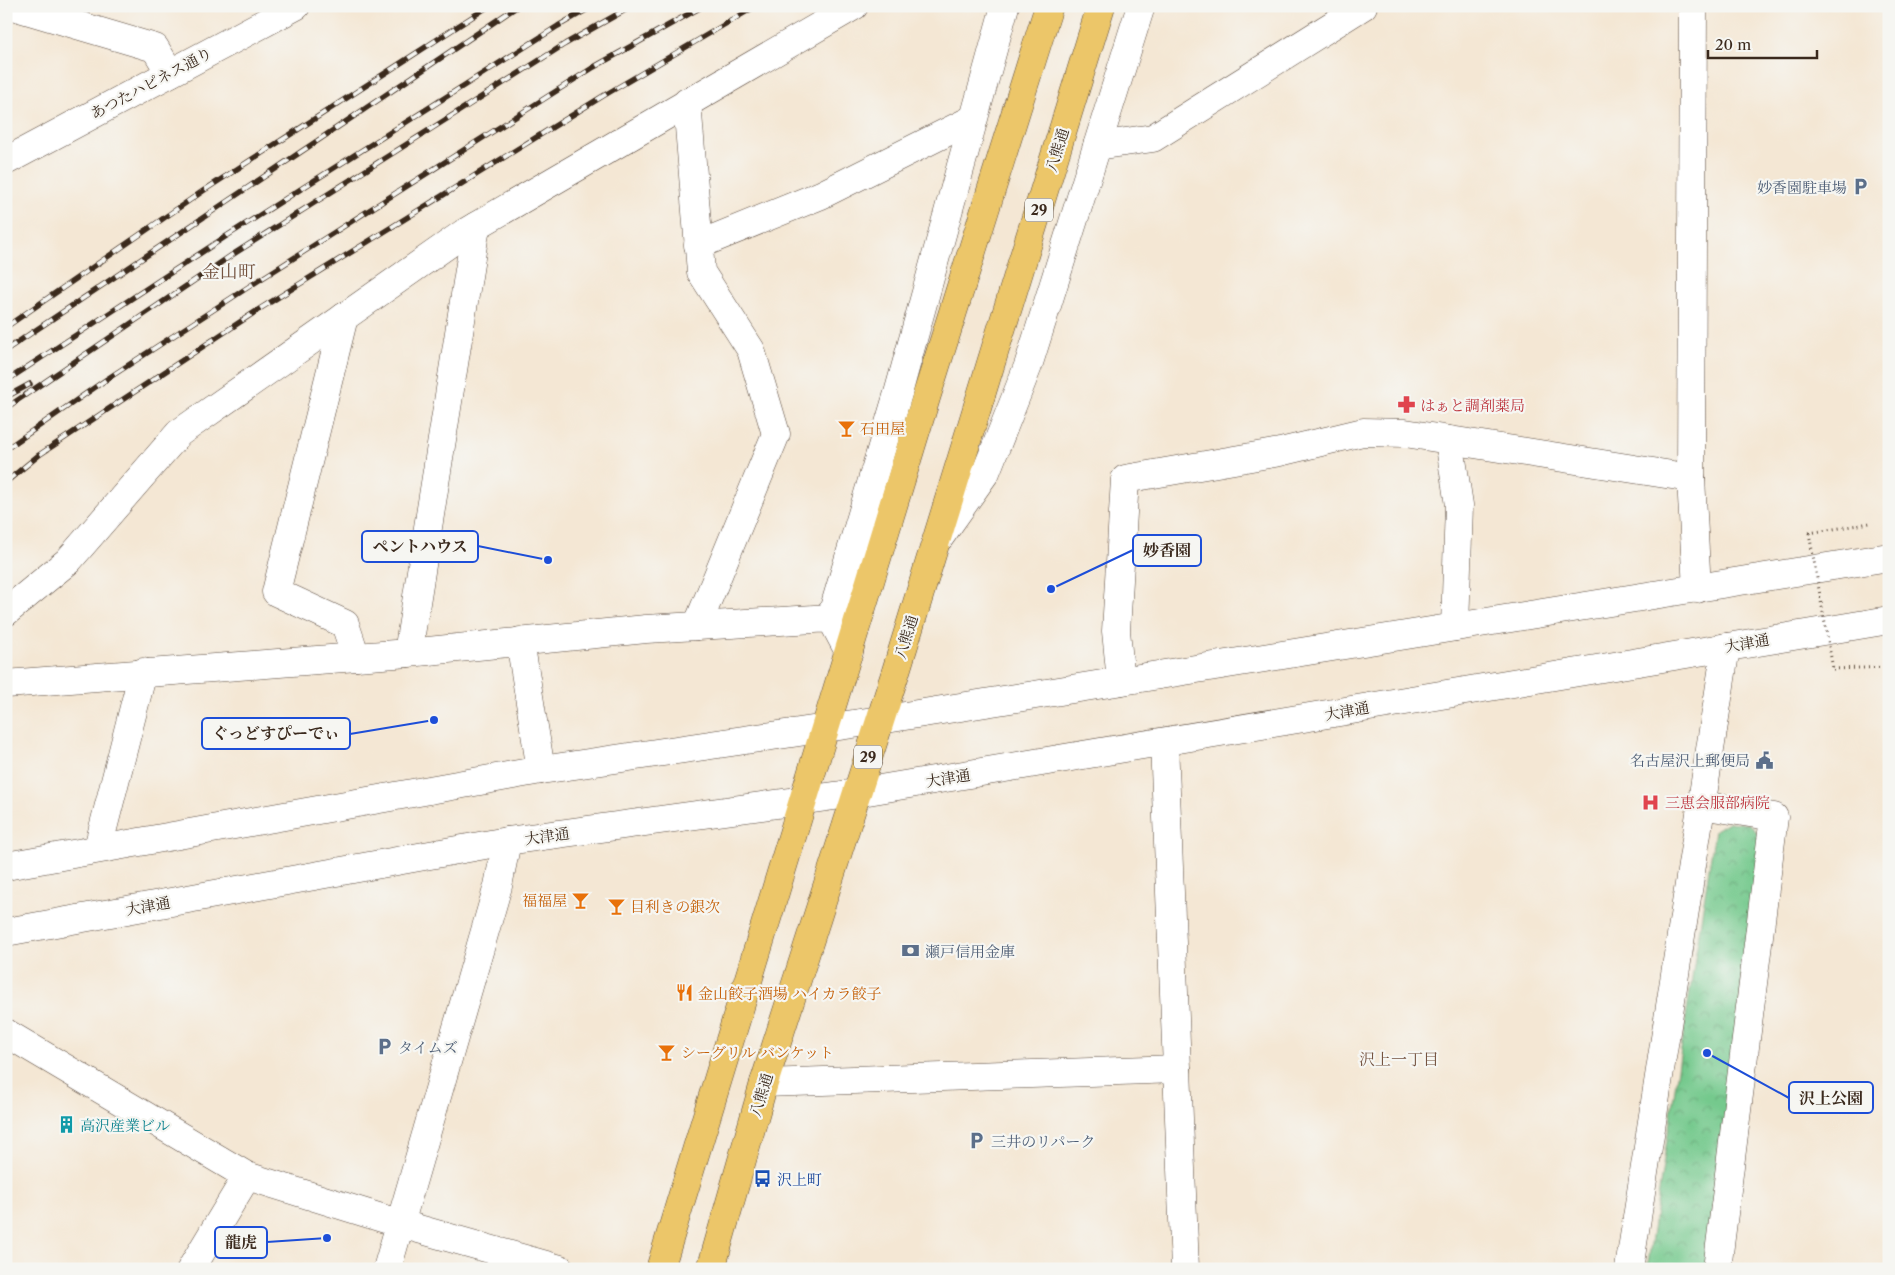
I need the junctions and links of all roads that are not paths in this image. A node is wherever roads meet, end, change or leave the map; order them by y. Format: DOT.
graph roads {
  1 [pos="14,6"];
  2 [pos="296,6"];
  3 [pos="854,6"];
  4 [pos="1005,6"];
  5 [pos="1050,6"];
  6 [pos="1102,6"];
  7 [pos="1141,6"];
  8 [pos="1363,6"];
  9 [pos="1693,6"];
  10 [pos="54,12"];
  11 [pos="170,73"];
  12 [pos="687,102"];
  13 [pos="973,119"];
  14 [pos="1097,146"];
  15 [pos="6,161"];
  16 [pos="476,226"];
  17 [pos="698,245"];
  18 [pos="344,317"];
  19 [pos="1449,440"];
  20 [pos="1691,478"];
  21 [pos="935,544"];
  22 [pos="1889,557"];
  23 [pos="1696,588"];
  24 [pos="6,612"];
  25 [pos="831,618"];
  26 [pos="1889,620"];
  27 [pos="697,626"];
  28 [pos="1455,627"];
  29 [pos="520,641"];
  30 [pos="1726,647"];
  31 [pos="849,652"];
  32 [pos="408,653"];
  33 [pos="356,657"];
  34 [pos="143,672"];
  35 [pos="1121,681"];
  36 [pos="6,684"];
  37 [pos="880,720"];
  38 [pos="826,728"];
  39 [pos="1164,742"];
  40 [pos="541,770"];
  41 [pos="856,793"];
  42 [pos="803,801"];
  43 [pos="1701,805"];
  44 [pos="506,841"];
  45 [pos="98,848"];
  46 [pos="6,866"];
  47 [pos="6,932"];
  48 [pos="6,1033"];
  49 [pos="1177,1069"];
  50 [pos="764,1083"];
  51 [pos="247,1176"];
  52 [pos="401,1224"];
  53 [pos="190,1269"];
  54 [pos="387,1269"];
  55 [pos="560,1269"];
  56 [pos="660,1269"];
  57 [pos="711,1269"];
  58 [pos="1185,1269"];
  59 [pos="1629,1269"];
  60 [pos="1717,1269"];
  1 -- 10 [label="street"];
  2 -- 11 [label="street, あつたハピネス通り"];
  3 -- 12 [label="street"];
  4 -- 13 [label="street"];
  5 -- 31 [label="main road"];
  6 -- 21 [label="main road, 八熊通 / 29"];
  7 -- 14 [label="street"];
  8 -- 14 [label="street"];
  9 -- 20 [label="street"];
  10 -- 11 [label="street"];
  11 -- 15 [label="street, あつたハピネス通り"];
  12 -- 16 [label="street"];
  12 -- 17 [label="street"];
  13 -- 17 [label="street"];
  13 -- 25 [label="street"];
  14 -- 21 [label="street"];
  16 -- 18 [label="street"];
  16 -- 32 [label="street"];
  17 -- 27 [label="street"];
  18 -- 24 [label="street"];
  18 -- 33 [label="street"];
  19 -- 20 [label="street"];
  19 -- 28 [label="street"];
  19 -- 35 [label="street"];
  20 -- 23 [label="street"];
  21 -- 37 [label="main road, 八熊通 / 29"];
  22 -- 23 [label="street"];
  23 -- 28 [label="street"];
  25 -- 27 [label="street"];
  25 -- 31 [label="street"];
  26 -- 30 [label="street, 大津通"];
  27 -- 29 [label="street"];
  28 -- 35 [label="street"];
  29 -- 32 [label="street"];
  29 -- 40 [label="street"];
  30 -- 39 [label="street, 大津通"];
  30 -- 43 [label="street"];
  31 -- 38 [label="main road"];
  32 -- 33 [label="street"];
  33 -- 34 [label="street"];
  34 -- 36 [label="street"];
  34 -- 45 [label="street"];
  35 -- 37 [label="street"];
  37 -- 38 [label="street"];
  37 -- 41 [label="main road, 八熊通 / 29"];
  38 -- 40 [label="street"];
  38 -- 42 [label="main road"];
  39 -- 41 [label="street, 大津通"];
  39 -- 49 [label="street"];
  40 -- 45 [label="street"];
  41 -- 42 [label="street, 大津通"];
  41 -- 50 [label="main road, 八熊通 / 29"];
  42 -- 44 [label="street, 大津通"];
  42 -- 56 [label="main road"];
  43 -- 59 [label="street"];
  43 -- 60 [label="street"];
  44 -- 47 [label="street, 大津通"];
  44 -- 52 [label="street"];
  45 -- 46 [label="street"];
  48 -- 51 [label="street"];
  49 -- 50 [label="street"];
  49 -- 58 [label="street"];
  50 -- 57 [label="main road, 八熊通 / 29"];
  51 -- 52 [label="street"];
  51 -- 53 [label="street"];
  52 -- 54 [label="street"];
  52 -- 55 [label="street"];
}
